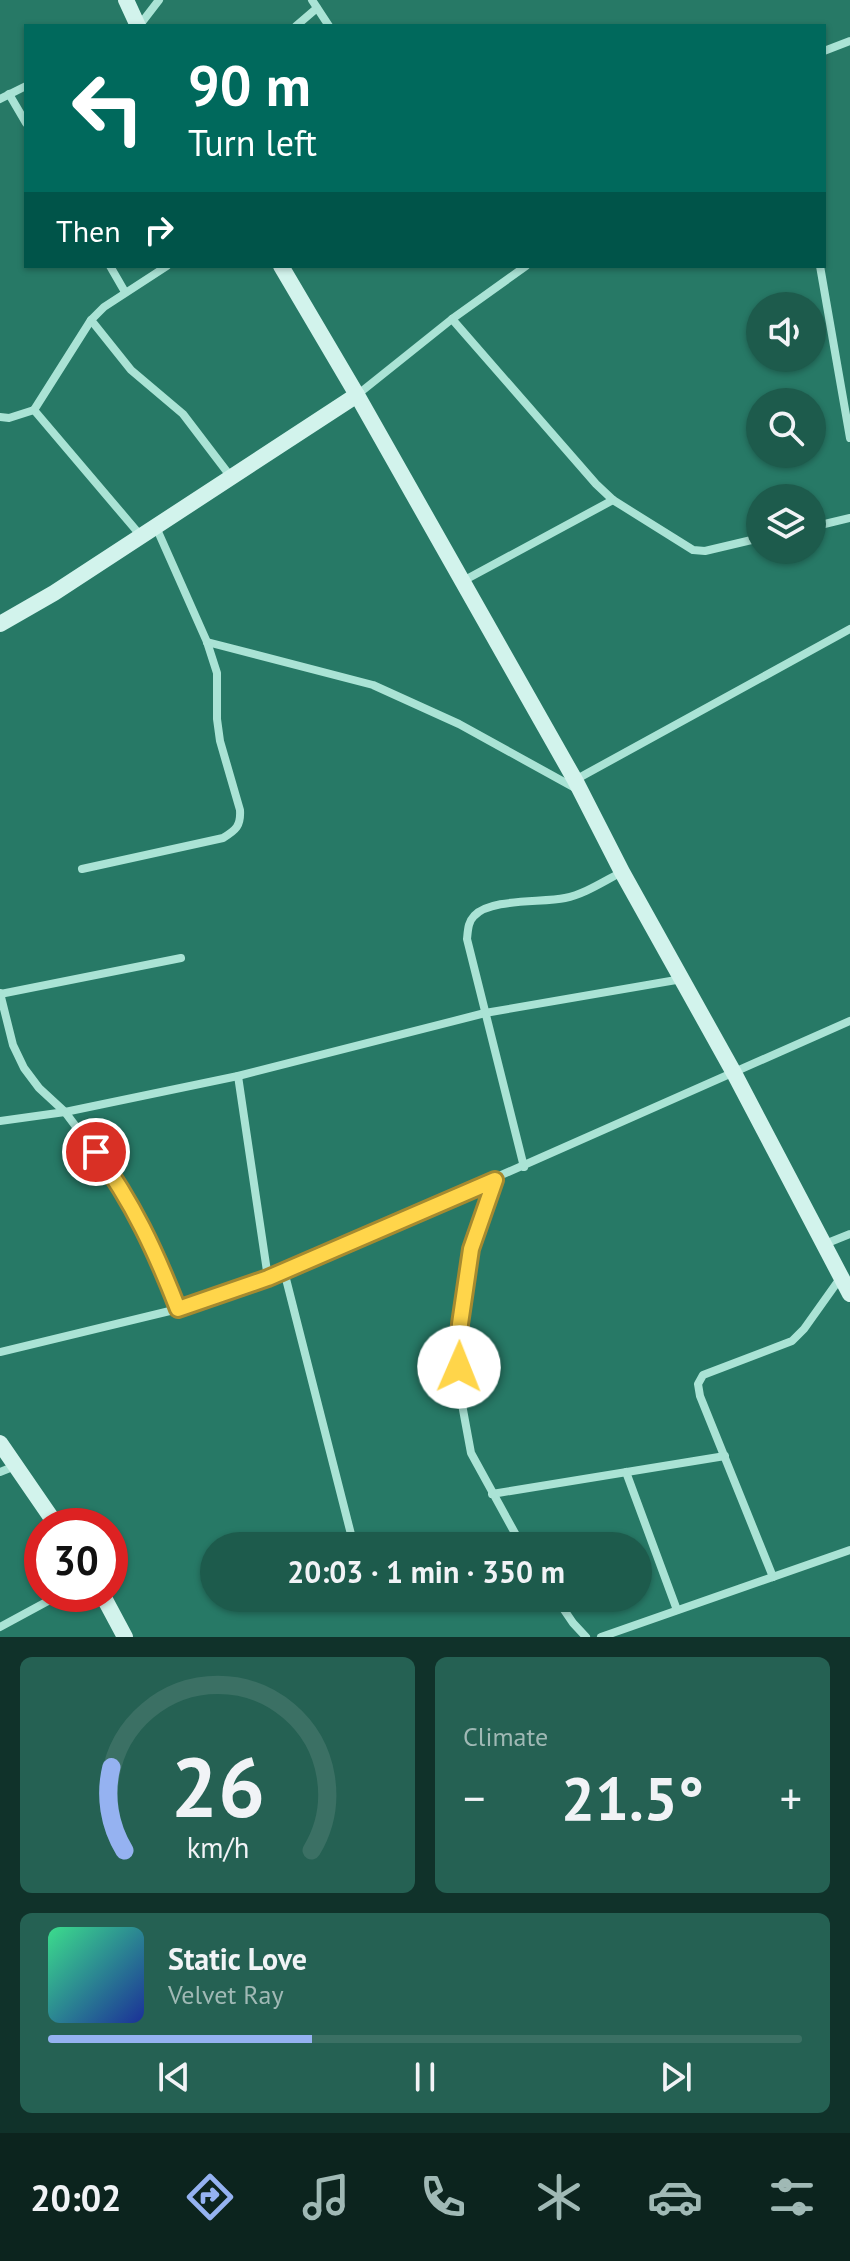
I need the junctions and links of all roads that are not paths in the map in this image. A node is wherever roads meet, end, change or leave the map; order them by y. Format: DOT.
graph roads {
  1 [pos="126,0"];
  2 [pos="159,0"];
  3 [pos="312,0"];
  4 [pos="317,8"];
  5 [pos="137,24"];
  6 [pos="140,24"];
  7 [pos="298,24"];
  8 [pos="328,24"];
  9 [pos="850,41"];
  10 [pos="826,50"];
  11 [pos="24,87"];
  12 [pos="9,94"];
  13 [pos="0,99"];
  14 [pos="24,120"];
  15 [pos="111,268"];
  16 [pos="164,268"];
  17 [pos="282,268"];
  18 [pos="523,268"];
  19 [pos="820,268"];
  20 [pos="125,292"];
  21 [pos="452,319"];
  22 [pos="91,320"];
  23 [pos="357,395"];
  24 [pos="34,410"];
  25 [pos="0,417"];
  26 [pos="850,438"];
  27 [pos="231,477"];
  28 [pos="613,500"];
  29 [pos="850,518"];
  30 [pos="826,524"];
  31 [pos="155,526"];
  32 [pos="141,536"];
  33 [pos="746,541"];
  34 [pos="463,581"];
  35 [pos="0,624"];
  36 [pos="850,629"];
  37 [pos="207,642"];
  38 [pos="578,786"];
  39 [pos="82,869"];
  40 [pos="622,872"];
  41 [pos="181,958"];
  42 [pos="683,979"];
  43 [pos="0,994"];
  44 [pos="485,1013"];
  45 [pos="850,1021"];
  46 [pos="734,1073"];
  47 [pos="238,1076"];
  48 [pos="65,1112"];
  49 [pos="0,1121"];
  50 [pos="524,1167"];
  51 [pos="495,1180"];
  52 [pos="850,1234"];
  53 [pos="824,1245"];
  54 [pos="284,1271"];
  55 [pos="841,1277"];
  56 [pos="268,1278"];
  57 [pos="850,1294"];
  58 [pos="178,1309"];
  59 [pos="0,1352"];
  60 [pos="0,1443"];
  61 [pos="725,1456"];
  62 [pos="8,1469"];
  63 [pos="626,1472"];
  64 [pos="492,1494"];
  65 [pos="42,1508"];
  66 [pos="350,1532"];
  67 [pos="514,1532"];
  68 [pos="850,1550"];
  69 [pos="773,1577"];
  70 [pos="677,1610"];
  71 [pos="28,1612"];
  72 [pos="112,1612"];
  73 [pos="566,1612"];
  74 [pos="0,1627"];
  75 [pos="125,1637"];
  76 [pos="586,1637"];
  77 [pos="601,1637"];
  1 -- 5 [label="street"];
  2 -- 6 [label="street"];
  3 -- 4 [label="street"];
  4 -- 7 [label="street"];
  4 -- 8 [label="street"];
  9 -- 10 [label="street"];
  11 -- 12 [label="street"];
  12 -- 13 [label="street"];
  12 -- 14 [label="street"];
  15 -- 20 [label="street"];
  16 -- 20 [label="street"];
  17 -- 23 [label="street"];
  18 -- 21 [label="street"];
  19 -- 26 [label="street"];
  20 -- 22 [label="street"];
  21 -- 23 [label="street"];
  21 -- 28 [label="street"];
  22 -- 24 [label="street"];
  22 -- 27 [label="street"];
  23 -- 27 [label="street"];
  23 -- 34 [label="street"];
  24 -- 25 [label="street"];
  24 -- 32 [label="street"];
  27 -- 31 [label="street"];
  28 -- 33 [label="street"];
  28 -- 34 [label="street"];
  29 -- 30 [label="street"];
  31 -- 32 [label="street"];
  31 -- 37 [label="street"];
  32 -- 35 [label="street"];
  34 -- 38 [label="street"];
  36 -- 38 [label="street"];
  37 -- 38 [label="street"];
  37 -- 39 [label="street"];
  38 -- 40 [label="street"];
  40 -- 42 [label="street"];
  40 -- 44 [label="street"];
  41 -- 43 [label="street"];
  42 -- 44 [label="street"];
  42 -- 46 [label="street"];
  43 -- 48 [label="street"];
  44 -- 47 [label="street"];
  44 -- 50 [label="street"];
  45 -- 46 [label="street"];
  46 -- 50 [label="street"];
  46 -- 53 [label="street"];
  47 -- 48 [label="street"];
  47 -- 56 [label="street"];
  48 -- 49 [label="street"];
  48 -- 58 [label="street"];
  50 -- 51 [label="street"];
  51 -- 54 [label="street"];
  51 -- 64 [label="street"];
  52 -- 53 [label="street"];
  53 -- 55 [label="street"];
  54 -- 56 [label="street"];
  54 -- 66 [label="street"];
  55 -- 57 [label="street"];
  55 -- 61 [label="street"];
  56 -- 58 [label="street"];
  58 -- 59 [label="street"];
  60 -- 62 [label="street"];
  61 -- 63 [label="street"];
  61 -- 69 [label="street"];
  62 -- 65 [label="street"];
  63 -- 64 [label="street"];
  63 -- 70 [label="street"];
  64 -- 67 [label="street"];
  68 -- 69 [label="street"];
  69 -- 70 [label="street"];
  70 -- 77 [label="street"];
  71 -- 74 [label="street"];
  72 -- 75 [label="street"];
  73 -- 76 [label="street"];
}
